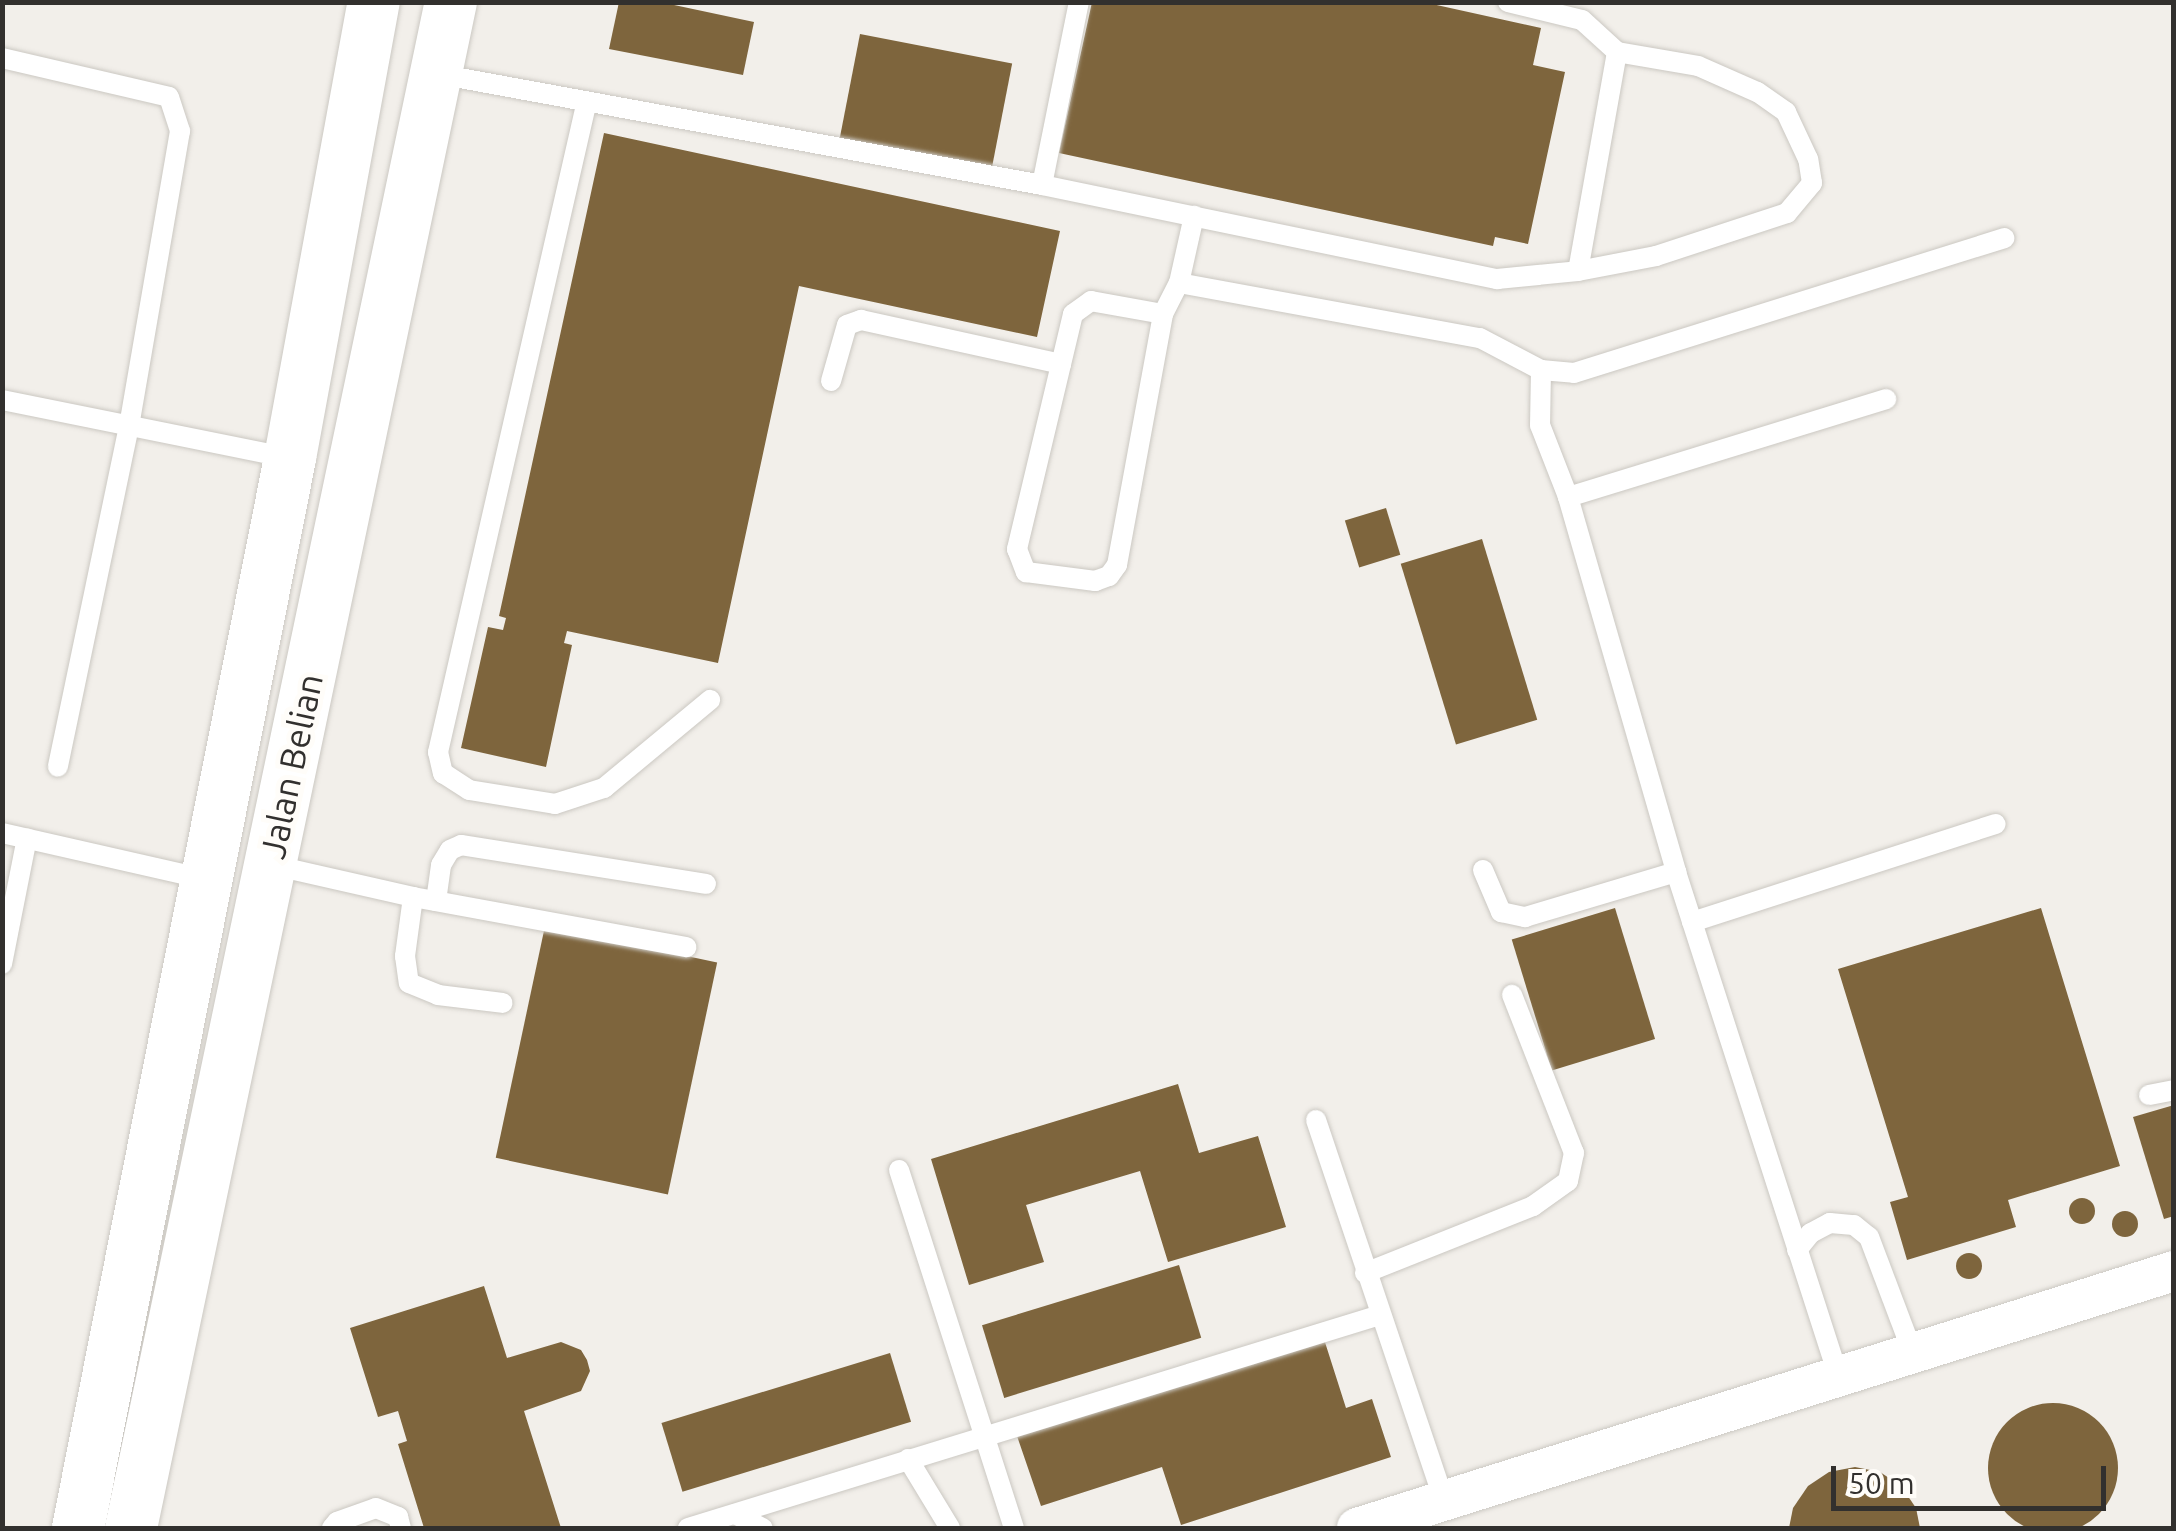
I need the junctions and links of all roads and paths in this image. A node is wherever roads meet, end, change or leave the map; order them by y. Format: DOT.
graph roads {
  1 [pos="374,2"];
  2 [pos="451,2"];
  3 [pos="1079,2"];
  4 [pos="1508,2"];
  5 [pos="1617,52"];
  6 [pos="2,58"];
  7 [pos="435,74"];
  8 [pos="586,104"];
  9 [pos="1042,185"];
  10 [pos="1194,216"];
  11 [pos="2004,238"];
  12 [pos="1578,271"];
  13 [pos="1179,283"];
  14 [pos="1163,314"];
  15 [pos="1061,364"];
  16 [pos="1541,370"];
  17 [pos="831,381"];
  18 [pos="1886,399"];
  19 [pos="2,400"];
  20 [pos="129,426"];
  21 [pos="290,458"];
  22 [pos="1568,497"];
  23 [pos="710,700"];
  24 [pos="58,767"];
  25 [pos="1996,824"];
  26 [pos="2,832"];
  27 [pos="27,838"];
  28 [pos="270,865"];
  29 [pos="1483,870"];
  30 [pos="1676,872"];
  31 [pos="207,879"];
  32 [pos="706,884"];
  33 [pos="414,897"];
  34 [pos="436,902"];
  35 [pos="1692,922"];
  36 [pos="686,947"];
  37 [pos="2,964"];
  38 [pos="1512,996"];
  39 [pos="503,1003"];
  40 [pos="2174,1090"];
  41 [pos="2149,1095"];
  42 [pos="1316,1120"];
  43 [pos="900,1170"];
  44 [pos="1797,1250"];
  45 [pos="2174,1272"];
  46 [pos="1365,1274"];
  47 [pos="1380,1316"];
  48 [pos="1914,1356"];
  49 [pos="1839,1378"];
  50 [pos="985,1434"];
  51 [pos="908,1459"];
  52 [pos="1444,1502"];
  53 [pos="735,1514"];
  54 [pos="78,1528"];
  55 [pos="132,1528"];
  56 [pos="332,1528"];
  57 [pos="401,1528"];
  58 [pos="688,1528"];
  59 [pos="763,1528"];
  60 [pos="950,1528"];
  61 [pos="1014,1528"];
  62 [pos="1356,1528"];
  1 -- 21 [label="street, Jalan Belian"];
  2 -- 7 [label="street, Jalan Belian"];
  3 -- 9 [label="lane"];
  4 -- 5 [label="lane"];
  5 -- 12 [label="lane"];
  5 -- 12 [label="lane"];
  6 -- 20 [label="lane"];
  7 -- 8 [label="lane"];
  7 -- 28 [label="street, Jalan Belian"];
  8 -- 9 [label="lane"];
  8 -- 23 [label="lane"];
  9 -- 10 [label="lane"];
  10 -- 12 [label="lane"];
  10 -- 13 [label="lane"];
  11 -- 16 [label="lane"];
  13 -- 14 [label="lane"];
  13 -- 16 [label="lane"];
  14 -- 15 [label="lane"];
  14 -- 15 [label="lane"];
  15 -- 17 [label="lane"];
  16 -- 22 [label="lane"];
  18 -- 22 [label="lane"];
  19 -- 20 [label="lane"];
  20 -- 21 [label="lane"];
  20 -- 24 [label="lane"];
  21 -- 31 [label="street, Jalan Belian"];
  22 -- 30 [label="lane"];
  25 -- 35 [label="lane"];
  26 -- 27 [label="lane"];
  27 -- 31 [label="lane"];
  27 -- 37 [label="lane"];
  28 -- 33 [label="lane"];
  28 -- 55 [label="street, Jalan Belian"];
  29 -- 30 [label="lane"];
  30 -- 35 [label="lane"];
  31 -- 54 [label="street, Jalan Belian"];
  32 -- 34 [label="lane"];
  33 -- 34 [label="lane"];
  33 -- 39 [label="lane"];
  34 -- 36 [label="lane"];
  35 -- 44 [label="lane"];
  38 -- 46 [label="lane"];
  40 -- 41 [label="lane"];
  42 -- 46 [label="lane"];
  43 -- 50 [label="lane"];
  44 -- 48 [label="lane"];
  44 -- 49 [label="lane"];
  45 -- 48 [label="street"];
  46 -- 47 [label="lane"];
  47 -- 50 [label="lane"];
  47 -- 52 [label="lane"];
  48 -- 49 [label="street"];
  49 -- 52 [label="street"];
  50 -- 51 [label="lane"];
  50 -- 61 [label="lane"];
  51 -- 53 [label="lane"];
  51 -- 60 [label="lane"];
  52 -- 62 [label="street"];
  53 -- 58 [label="lane"];
  53 -- 59 [label="lane"];
  56 -- 57 [label="lane"];
}
